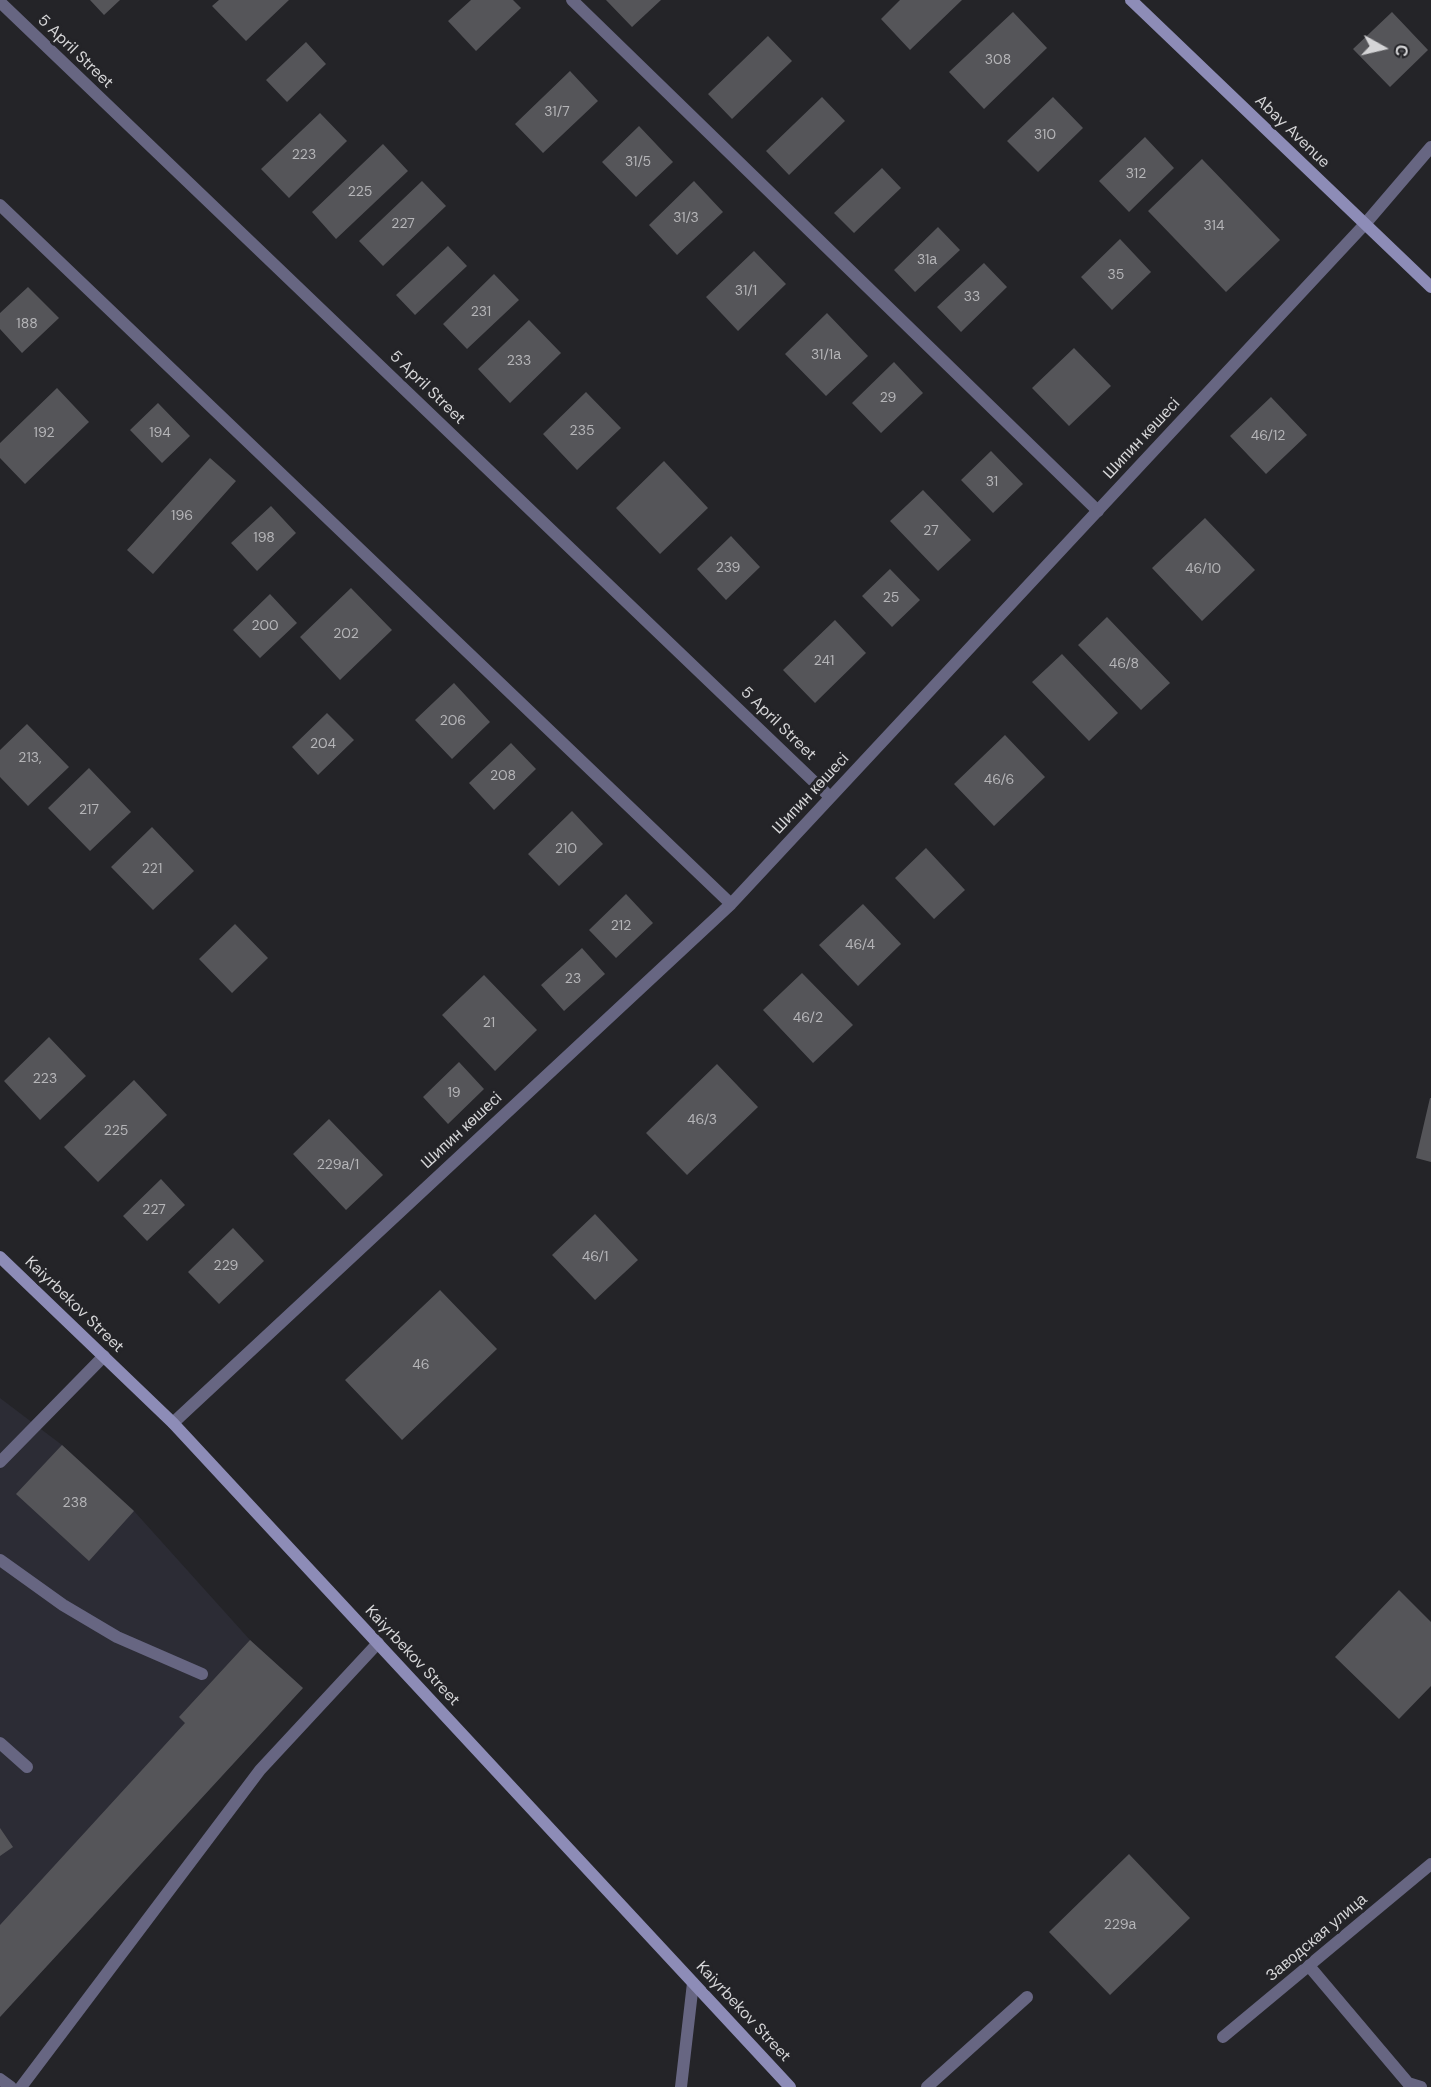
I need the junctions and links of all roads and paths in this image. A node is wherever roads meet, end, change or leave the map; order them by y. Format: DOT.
graph roads {
  1 [pos="572,0"];
  2 [pos="1131,0"];
  3 [pos="0,2"];
  4 [pos="1431,147"];
  5 [pos="0,205"];
  6 [pos="1365,224"];
  7 [pos="1431,287"];
  8 [pos="1098,511"];
  9 [pos="830,797"];
  10 [pos="731,904"];
  11 [pos="0,1257"];
  12 [pos="104,1356"];
  13 [pos="173,1422"];
  14 [pos="0,1462"];
  15 [pos="0,1560"];
  16 [pos="378,1643"];
  17 [pos="202,1674"];
  18 [pos="0,1743"];
  19 [pos="27,1767"];
  20 [pos="1431,1864"];
  21 [pos="1309,1966"];
  22 [pos="693,1983"];
  23 [pos="1027,1997"];
  24 [pos="1223,2037"];
  25 [pos="0,2079"];
  26 [pos="11,2087"];
  27 [pos="21,2087"];
  28 [pos="681,2087"];
  29 [pos="790,2087"];
  30 [pos="927,2087"];
  31 [pos="1421,2087"];
  1 -- 8 [label="street"];
  2 -- 6 [label="main road, Abay Avenue"];
  3 -- 9 [label="street, 5 April Street"];
  4 -- 6 [label="street, Шипин көшесі"];
  5 -- 10 [label="street"];
  6 -- 7 [label="main road, Abay Avenue"];
  6 -- 8 [label="street, Шипин көшесі"];
  8 -- 9 [label="street, Шипин көшесі"];
  9 -- 10 [label="street, Шипин көшесі"];
  10 -- 13 [label="street, Шипин көшесі"];
  11 -- 12 [label="main road, Kaiyrbekov Street"];
  12 -- 13 [label="main road, Kaiyrbekov Street"];
  12 -- 14 [label="street"];
  13 -- 16 [label="main road, Kaiyrbekov Street"];
  15 -- 17 [label="street"];
  16 -- 22 [label="main road, Kaiyrbekov Street"];
  16 -- 27 [label="street"];
  18 -- 19 [label="street"];
  20 -- 21 [label="street, Заводская улица"];
  21 -- 24 [label="street, Заводская улица"];
  21 -- 31 [label="street"];
  22 -- 28 [label="street"];
  22 -- 29 [label="main road, Kaiyrbekov Street"];
  23 -- 30 [label="street"];
  25 -- 26 [label="street"];
}
